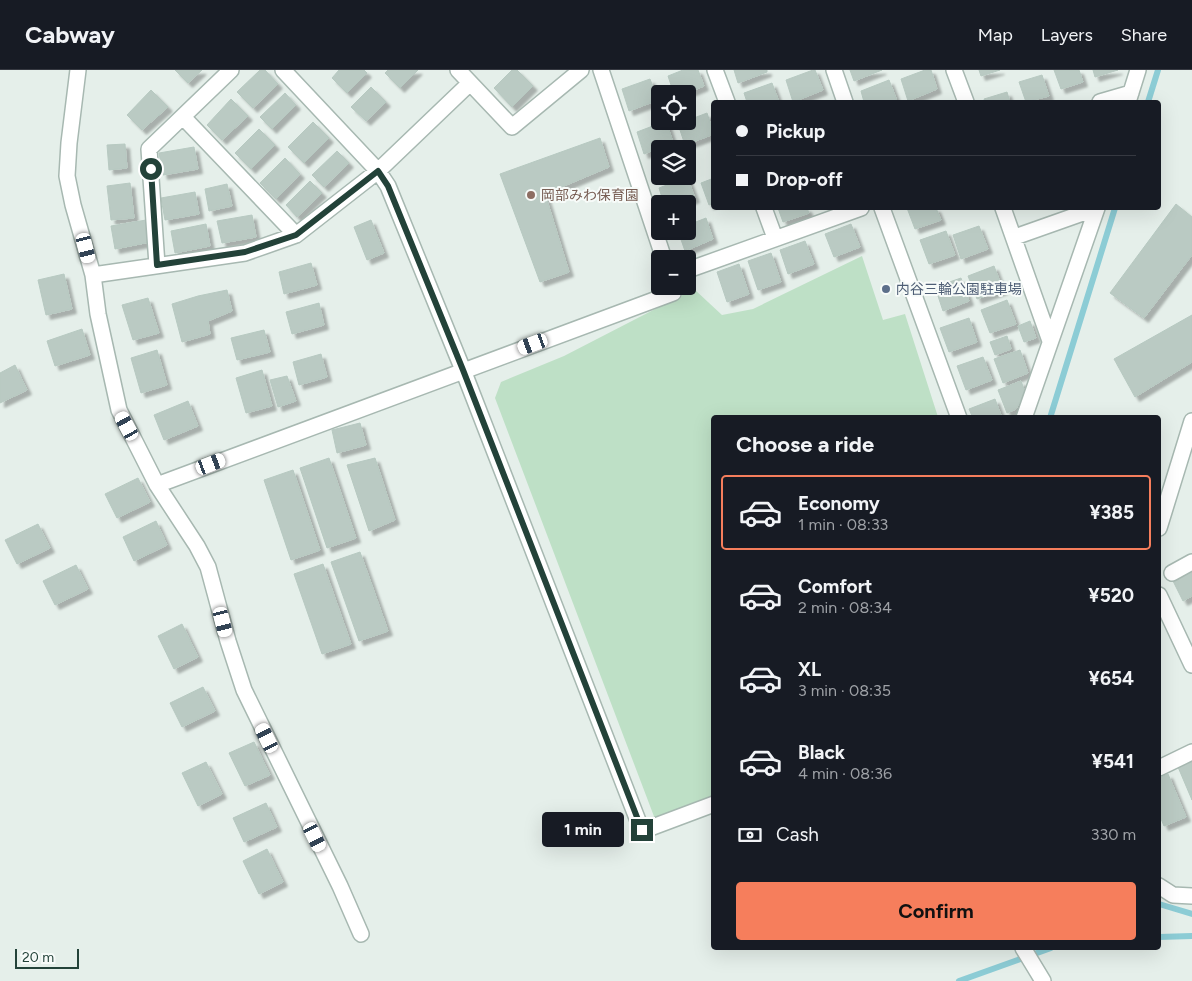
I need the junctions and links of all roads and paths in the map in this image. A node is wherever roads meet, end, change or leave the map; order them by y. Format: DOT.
graph roads {
  1 [pos="78,70"];
  2 [pos="231,70"];
  3 [pos="283,70"];
  4 [pos="458,70"];
  5 [pos="581,70"];
  6 [pos="601,70"];
  7 [pos="715,70"];
  8 [pos="834,70"];
  9 [pos="954,70"];
  10 [pos="1138,70"];
  11 [pos="470,83"];
  12 [pos="1130,98"];
  13 [pos="726,100"];
  14 [pos="844,100"];
  15 [pos="965,100"];
  16 [pos="1115,100"];
  17 [pos="183,117"];
  18 [pos="378,171"];
  19 [pos="765,210"];
  20 [pos="855,210"];
  21 [pos="883,210"];
  22 [pos="1004,210"];
  23 [pos="1091,210"];
  24 [pos="1096,210"];
  25 [pos="296,235"];
  26 [pos="1015,237"];
  27 [pos="775,238"];
  28 [pos="661,250"];
  29 [pos="157,265"];
  30 [pos="696,267"];
  31 [pos="93,275"];
  32 [pos="668,295"];
  33 [pos="1050,340"];
  34 [pos="463,370"];
  35 [pos="958,415"];
  36 [pos="1025,415"];
  37 [pos="1192,421"];
  38 [pos="157,485"];
  39 [pos="1161,522"];
  40 [pos="1192,562"];
  41 [pos="1172,573"];
  42 [pos="1161,600"];
  43 [pos="1192,665"];
  44 [pos="1192,752"];
  45 [pos="1161,767"];
  46 [pos="711,805"];
  47 [pos="1161,887"];
  48 [pos="1192,896"];
  49 [pos="361,934"];
  50 [pos="1024,950"];
  51 [pos="1040,976"];
  1 -- 31 [label="street"];
  2 -- 17 [label="street"];
  3 -- 18 [label="street"];
  4 -- 11 [label="street"];
  5 -- 11 [label="street"];
  6 -- 28 [label="street"];
  7 -- 13 [label="street"];
  8 -- 14 [label="street"];
  9 -- 15 [label="street"];
  10 -- 12 [label="street"];
  11 -- 18 [label="street"];
  12 -- 16 [label="street"];
  17 -- 25 [label="street"];
  17 -- 29 [label="street"];
  18 -- 25 [label="street"];
  18 -- 34 [label="street"];
  19 -- 27 [label="street"];
  20 -- 27 [label="street"];
  21 -- 35 [label="street"];
  22 -- 26 [label="street"];
  23 -- 26 [label="street"];
  24 -- 33 [label="street"];
  25 -- 29 [label="street"];
  26 -- 33 [label="street"];
  27 -- 30 [label="street"];
  29 -- 31 [label="street"];
  31 -- 38 [label="street"];
  32 -- 34 [label="street"];
  33 -- 36 [label="street"];
  34 -- 38 [label="street"];
  34 -- 46 [label="street"];
  37 -- 39 [label="street"];
  38 -- 49 [label="street"];
  40 -- 41 [label="street"];
  42 -- 43 [label="street"];
  44 -- 45 [label="street"];
  47 -- 48 [label="street"];
  50 -- 51 [label="street"];
}
